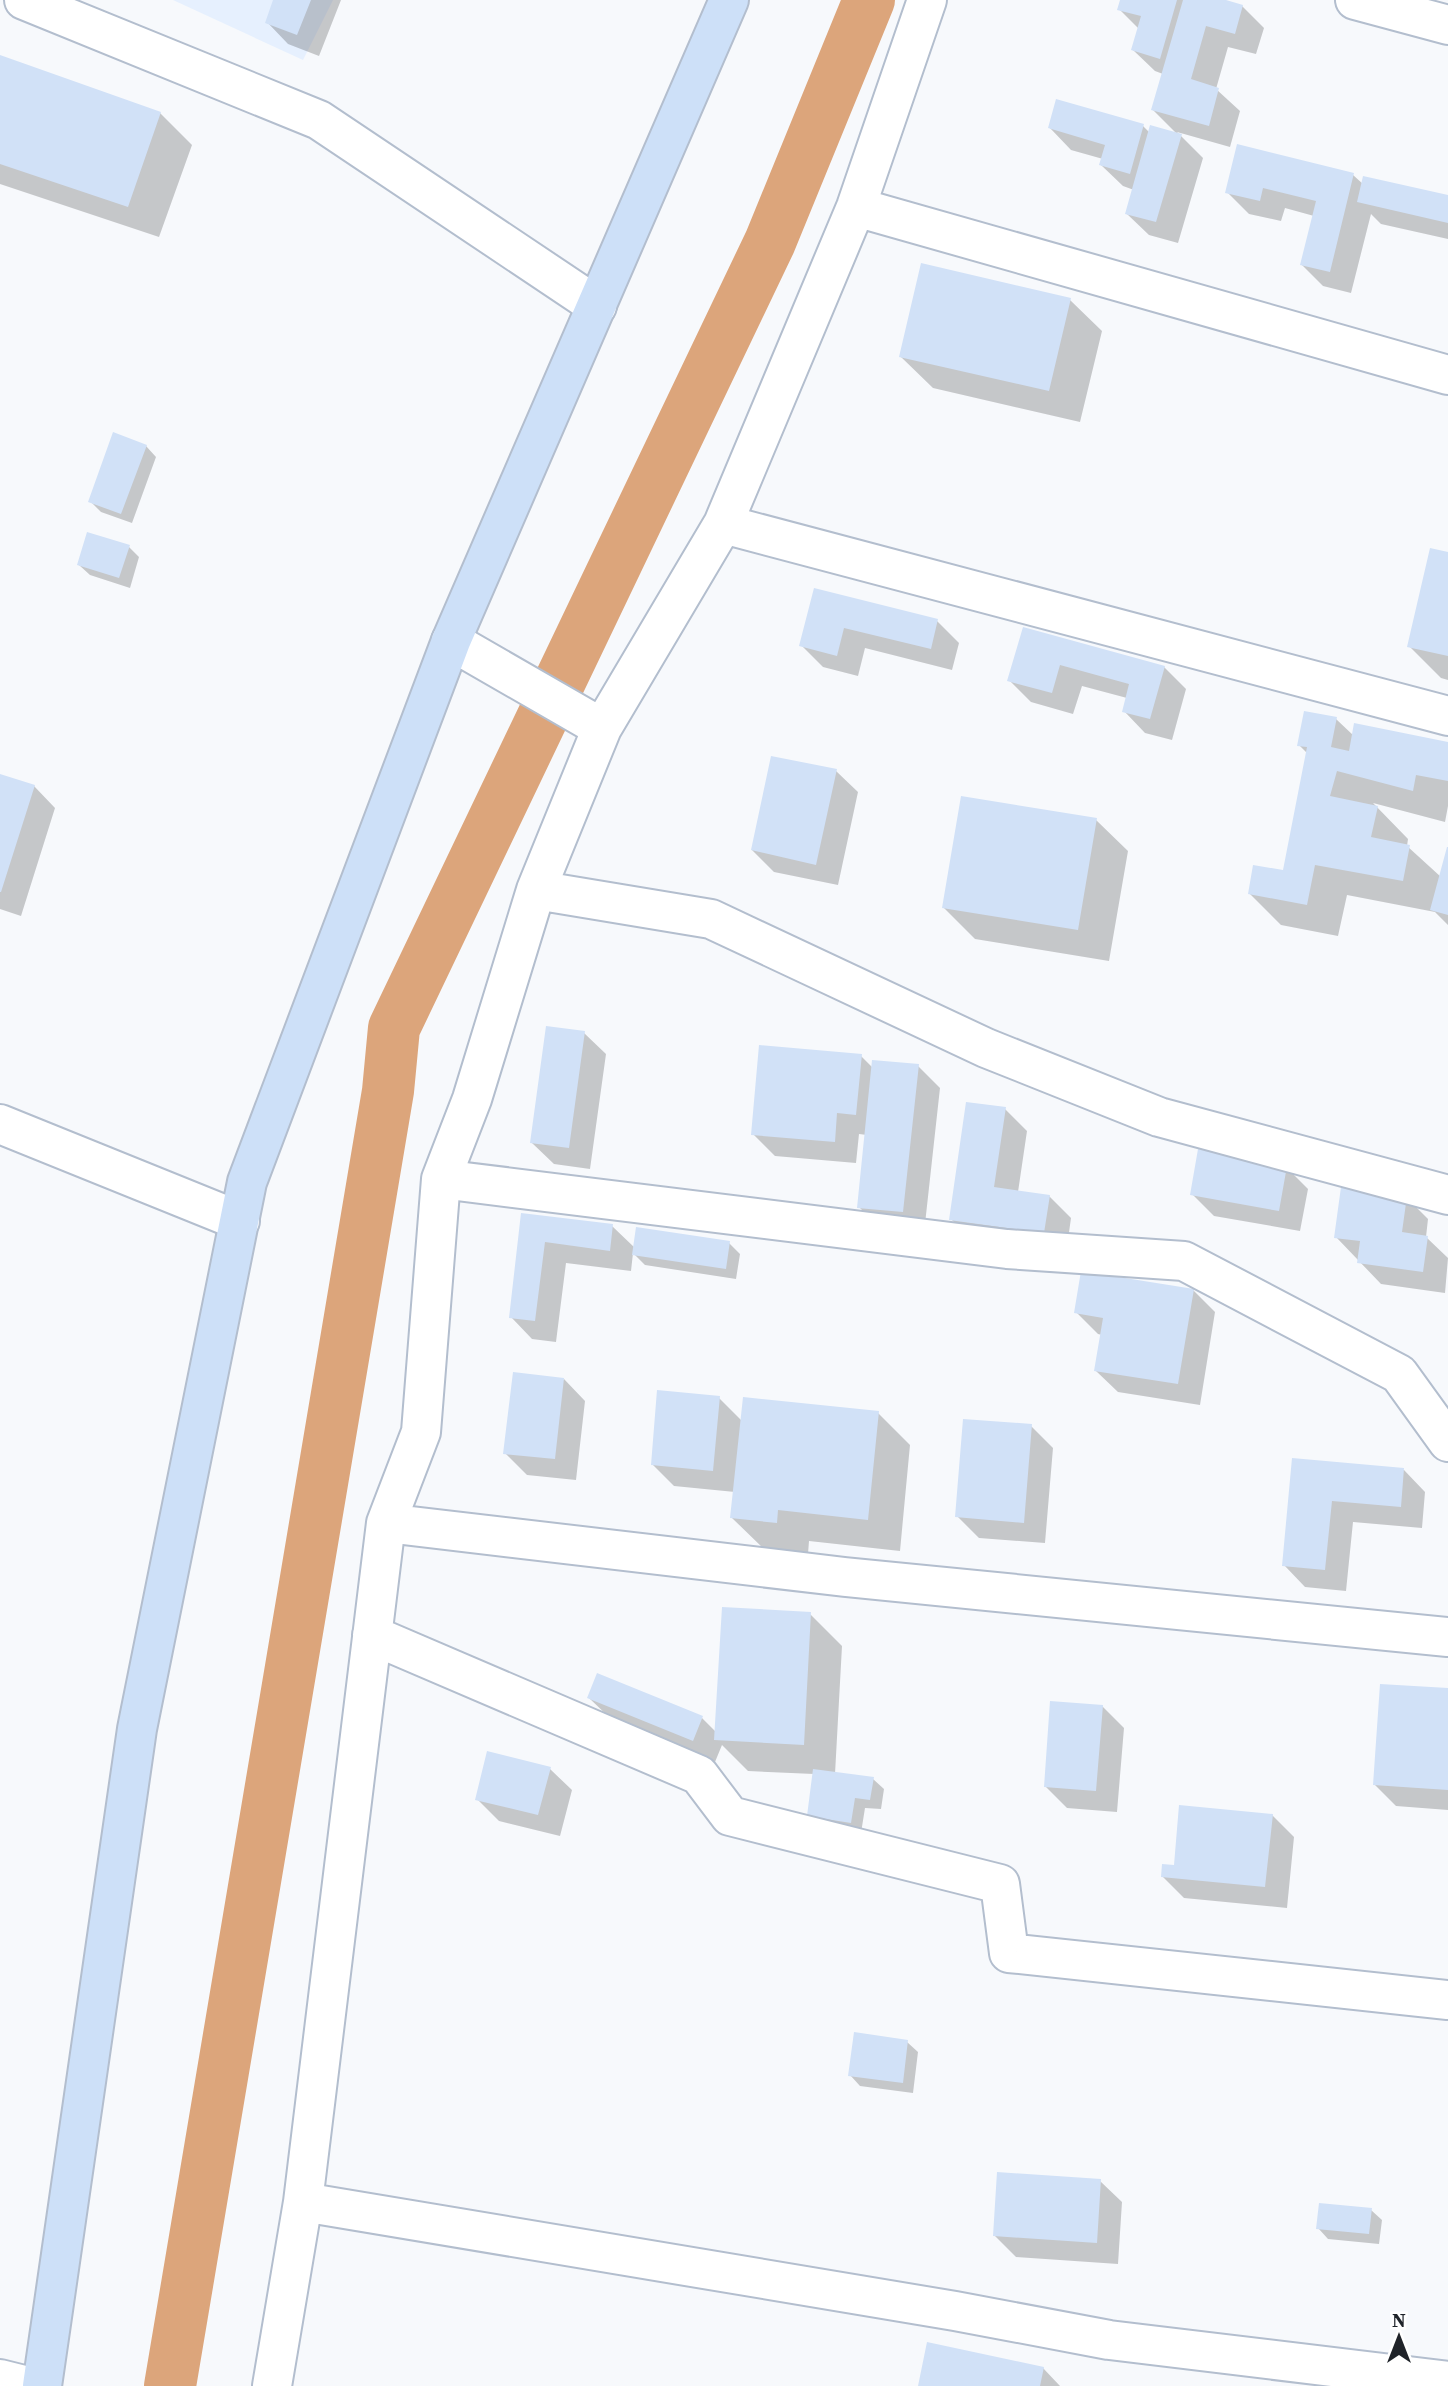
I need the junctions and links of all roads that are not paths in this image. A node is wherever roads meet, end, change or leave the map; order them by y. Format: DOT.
graph roads {
  1 [pos="24,0"];
  2 [pos="729,0"];
  3 [pos="928,0"];
  4 [pos="1355,0"];
  5 [pos="1448,25"];
  6 [pos="856,208"];
  7 [pos="597,306"];
  8 [pos="1448,375"];
  9 [pos="723,524"];
  10 [pos="452,641"];
  11 [pos="1448,716"];
  12 [pos="602,728"];
  13 [pos="536,890"];
  14 [pos="0,1124"];
  15 [pos="441,1179"];
  16 [pos="1448,1195"];
  17 [pos="240,1221"];
  18 [pos="1448,1442"];
  19 [pos="386,1523"];
  20 [pos="372,1635"];
  21 [pos="1448,1637"];
  22 [pos="1448,2000"];
  23 [pos="303,2202"];
  24 [pos="0,2379"];
  25 [pos="1448,2381"];
  26 [pos="28,2386"];
  27 [pos="42,2386"];
  28 [pos="272,2386"];
  1 -- 7 [label="street"];
  2 -- 7 [label="street"];
  3 -- 6 [label="street"];
  4 -- 5 [label="street"];
  6 -- 8 [label="street"];
  6 -- 9 [label="street"];
  7 -- 10 [label="street"];
  9 -- 11 [label="street"];
  9 -- 12 [label="street"];
  10 -- 12 [label="street"];
  10 -- 17 [label="street"];
  12 -- 13 [label="street"];
  13 -- 15 [label="street"];
  13 -- 16 [label="street"];
  14 -- 17 [label="street"];
  15 -- 18 [label="street"];
  15 -- 19 [label="street"];
  17 -- 27 [label="street"];
  19 -- 20 [label="street"];
  19 -- 21 [label="street"];
  20 -- 22 [label="street"];
  20 -- 23 [label="street"];
  23 -- 25 [label="street"];
  23 -- 28 [label="street"];
  24 -- 26 [label="street"];
}
